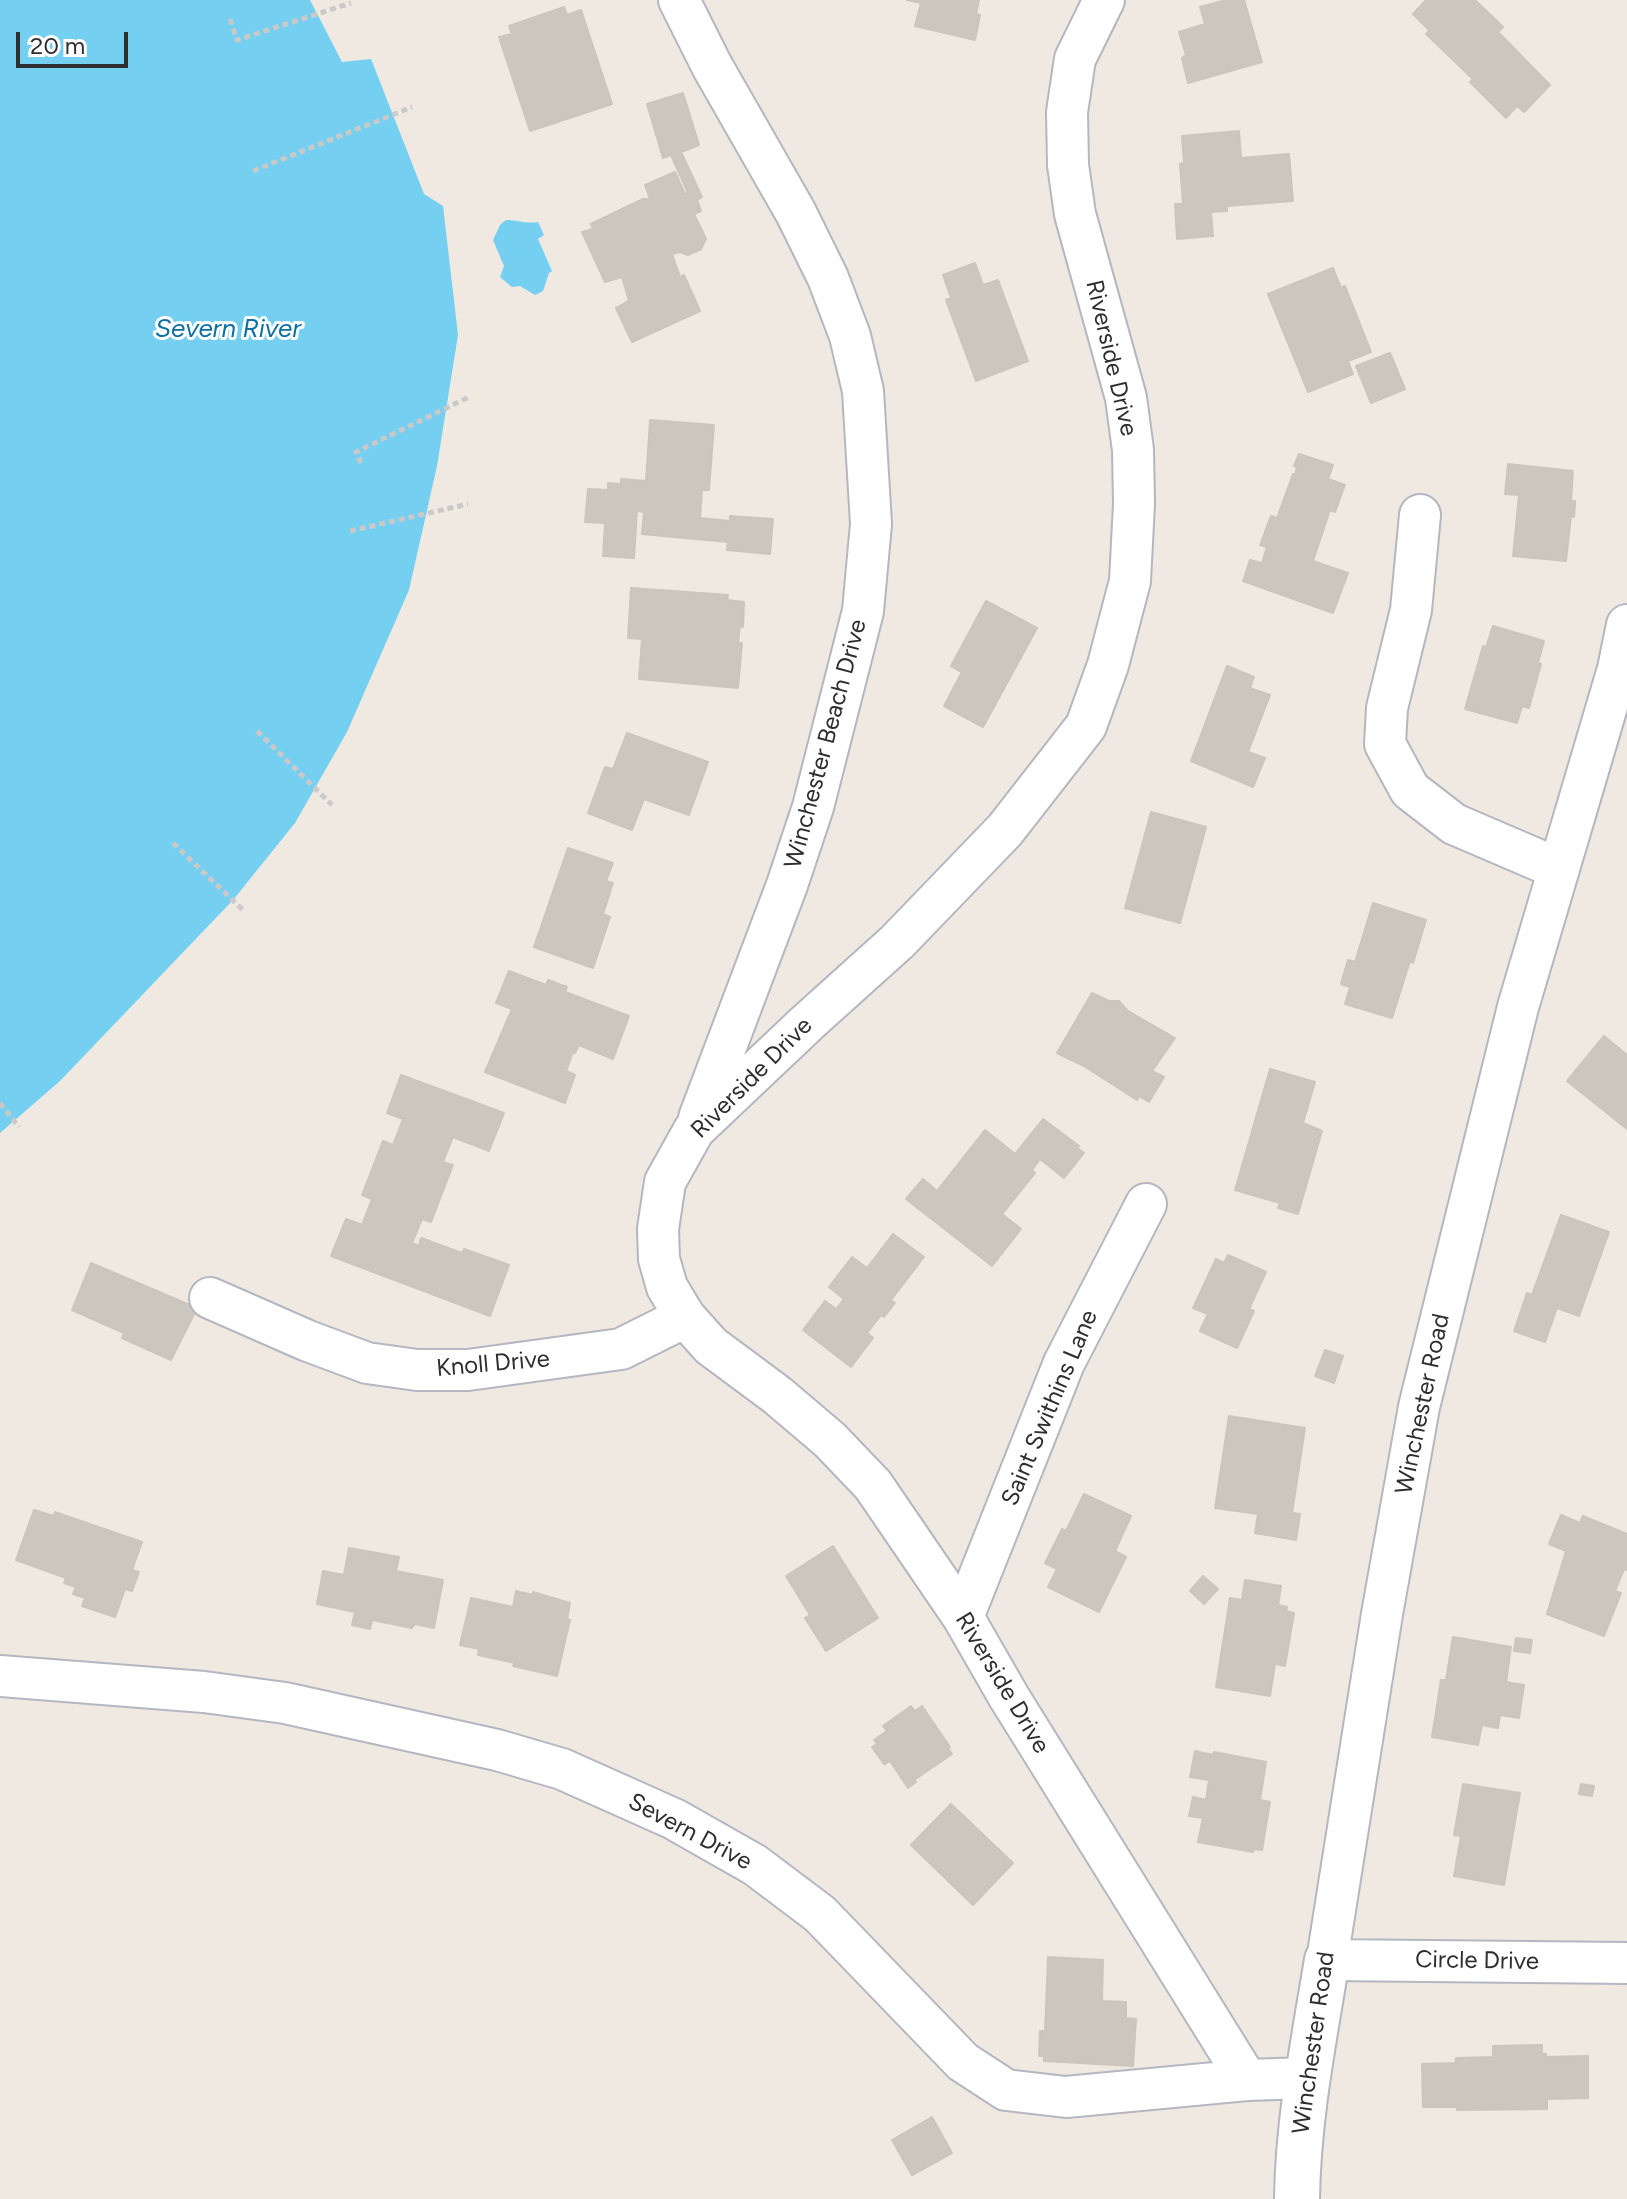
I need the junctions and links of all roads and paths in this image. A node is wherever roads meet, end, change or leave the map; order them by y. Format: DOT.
graph roads {
  1 [pos="679,0"];
  2 [pos="1104,0"];
  3 [pos="351,3"];
  4 [pos="230,19"];
  5 [pos="412,107"];
  6 [pos="253,171"];
  7 [pos="471,396"];
  8 [pos="361,463"];
  9 [pos="468,504"];
  10 [pos="1420,515"];
  11 [pos="350,531"];
  12 [pos="1627,625"];
  13 [pos="257,731"];
  14 [pos="332,805"];
  15 [pos="173,843"];
  16 [pos="1559,869"];
  17 [pos="244,911"];
  18 [pos="0,1103"];
  19 [pos="19,1127"];
  20 [pos="694,1130"];
  21 [pos="1146,1204"];
  22 [pos="210,1298"];
  23 [pos="685,1317"];
  24 [pos="963,1617"];
  25 [pos="0,1676"];
  26 [pos="1327,1960"];
  27 [pos="1627,1963"];
  28 [pos="1307,2078"];
  29 [pos="1247,2080"];
  30 [pos="1297,2199"];
  1 -- 20 [label="street, Winchester Beach Drive"];
  2 -- 20 [label="street, Riverside Drive"];
  3 -- 4 [label="path"];
  5 -- 6 [label="path"];
  7 -- 8 [label="path"];
  9 -- 11 [label="path"];
  10 -- 16 [label="street"];
  12 -- 16 [label="street, Winchester Road"];
  13 -- 14 [label="path"];
  15 -- 17 [label="path"];
  16 -- 26 [label="street, Winchester Road"];
  18 -- 19 [label="path"];
  20 -- 23 [label="street, Riverside Drive"];
  21 -- 24 [label="street, Saint Swithins Lane"];
  22 -- 23 [label="street, Knoll Drive"];
  23 -- 24 [label="street, Riverside Drive"];
  24 -- 29 [label="street, Riverside Drive"];
  25 -- 29 [label="street, Severn Drive"];
  26 -- 27 [label="street, Circle Drive"];
  26 -- 28 [label="street, Winchester Road"];
  28 -- 29 [label="street, Severn Drive"];
  28 -- 30 [label="street, Winchester Road"];
}
